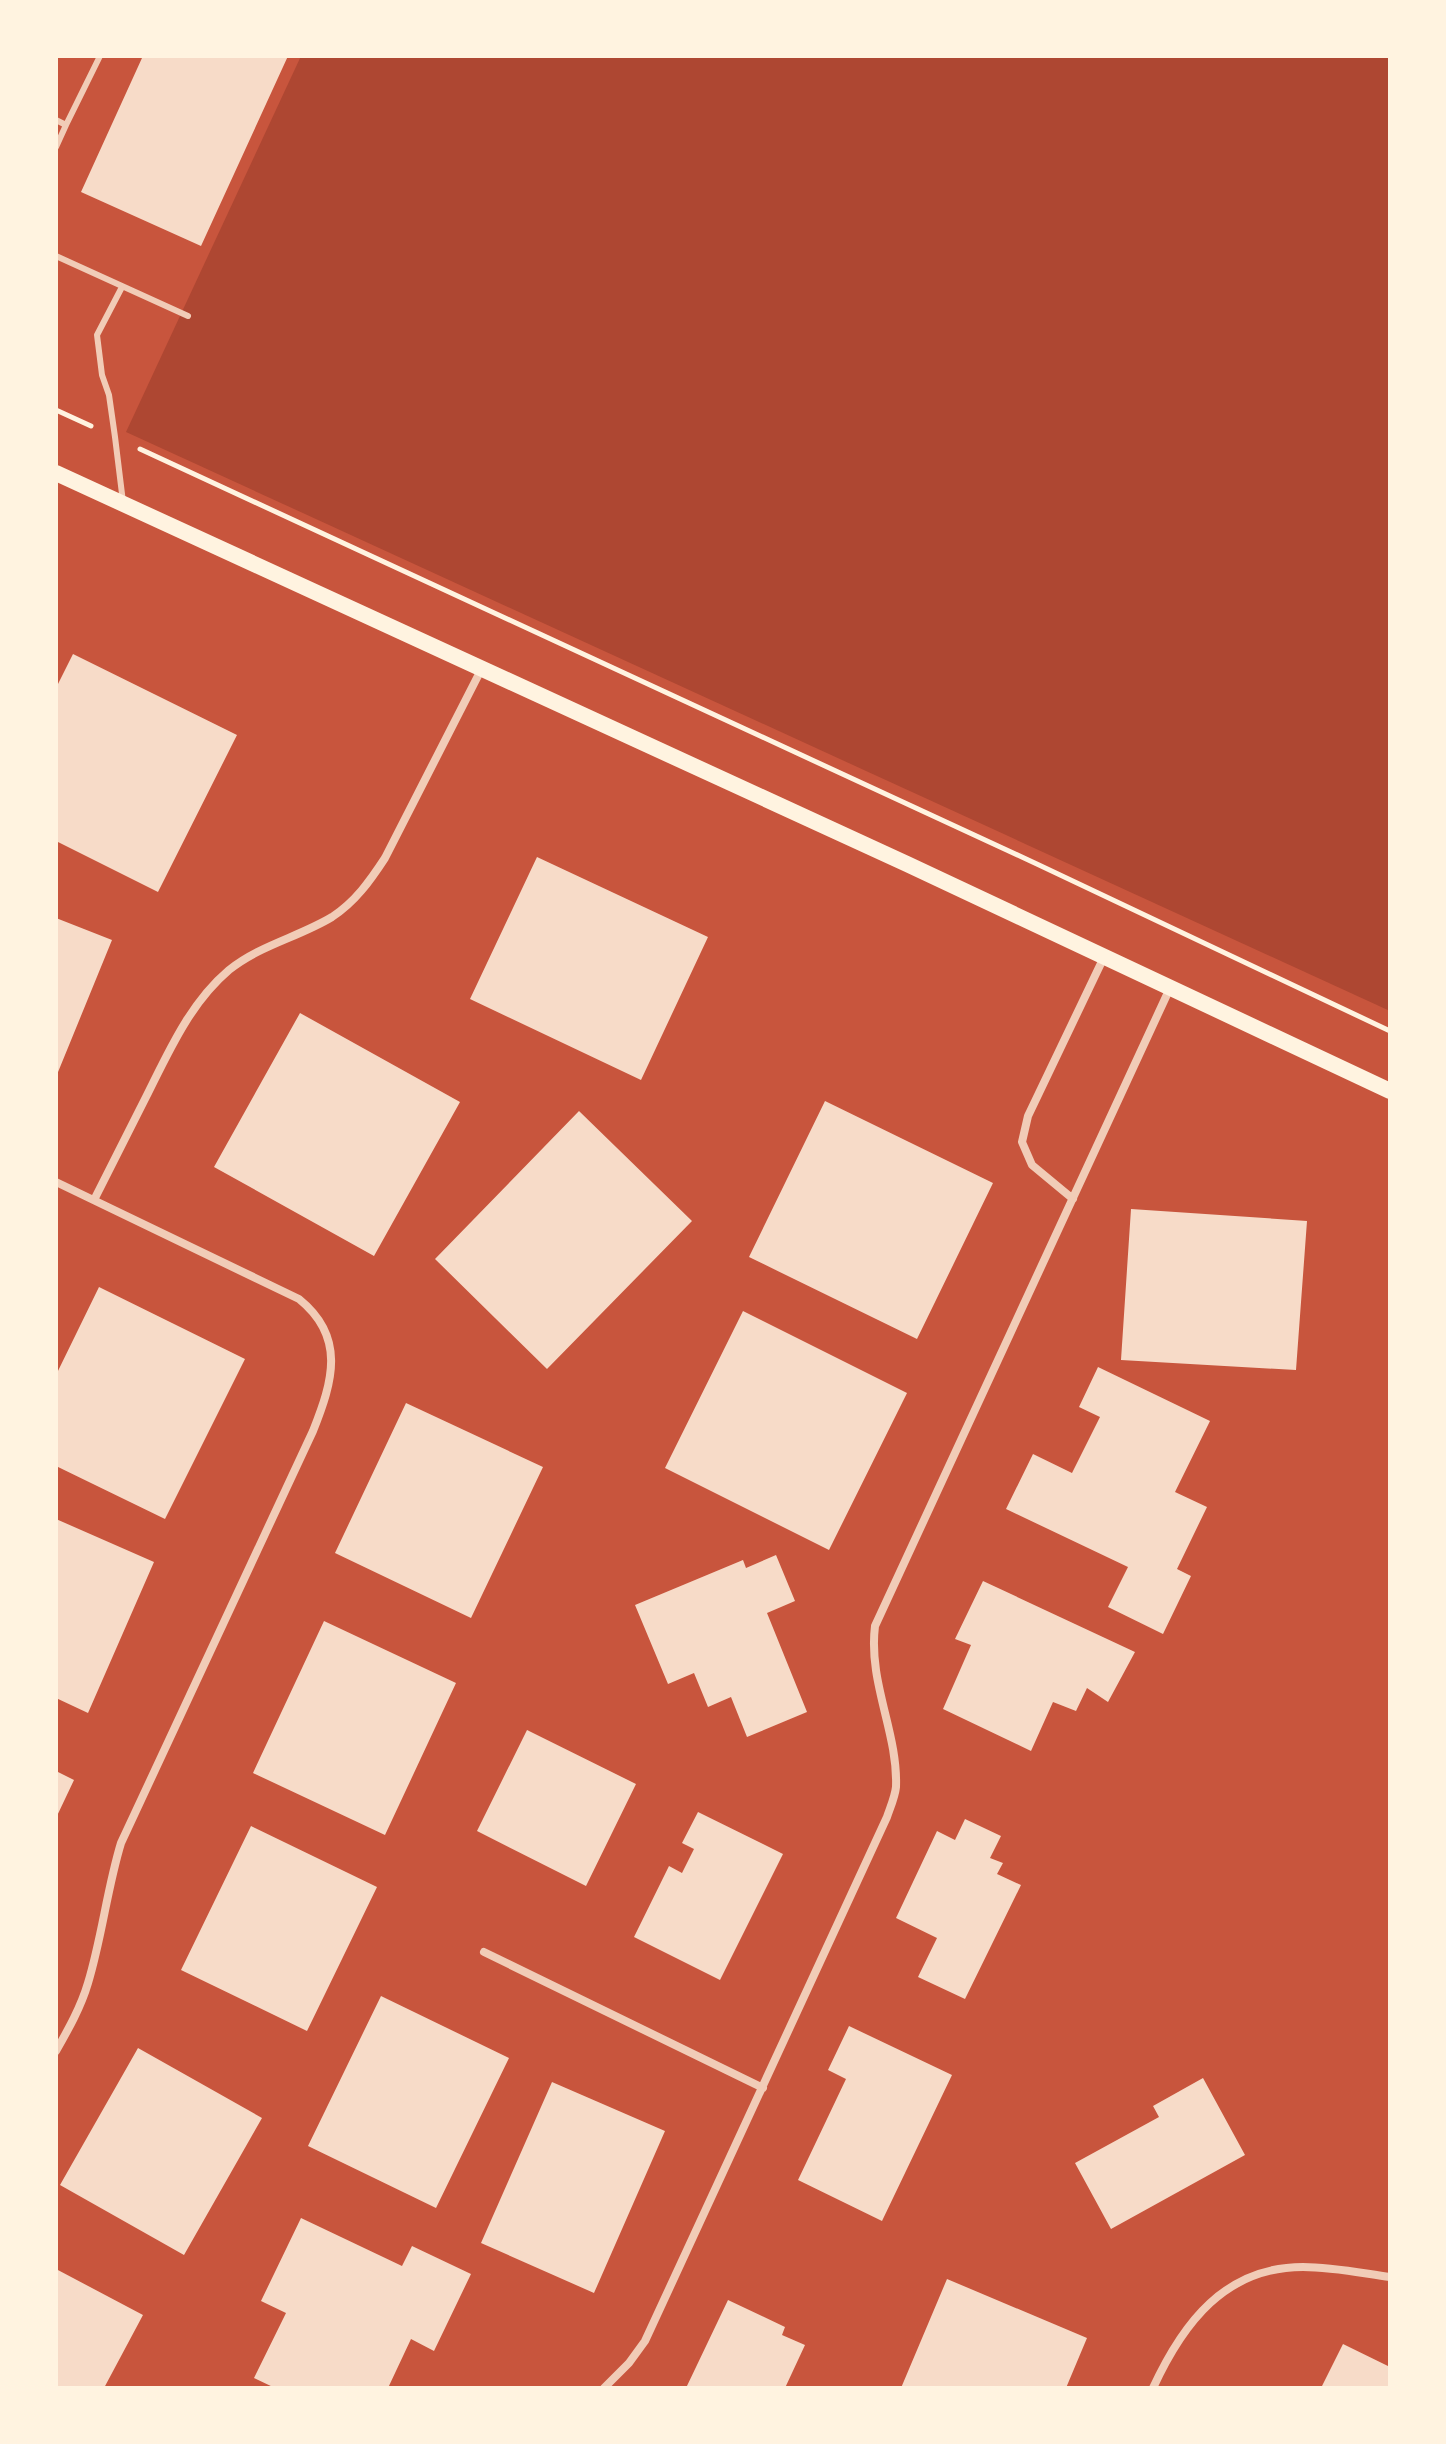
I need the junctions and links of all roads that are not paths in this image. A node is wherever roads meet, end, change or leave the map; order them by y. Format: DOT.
graph roads {
  1 [pos="100,56"];
  2 [pos="56,120"];
  3 [pos="66,125"];
  4 [pos="56,147"];
  5 [pos="56,256"];
  6 [pos="122,287"];
  7 [pos="188,316"];
  8 [pos="58,479"];
  9 [pos="123,502"];
  10 [pos="482,667"];
  11 [pos="1104,957"];
  12 [pos="1170,988"];
  13 [pos="1390,1091"];
  14 [pos="56,1182"];
  15 [pos="1073,1199"];
  16 [pos="94,1200"];
  17 [pos="484,1952"];
  18 [pos="56,2051"];
  19 [pos="763,2088"];
  20 [pos="1390,2277"];
  21 [pos="604,2388"];
  22 [pos="1153,2388"];
  1 -- 3 [label="lane"];
  2 -- 3 [label="lane"];
  3 -- 4 [label="lane"];
  5 -- 6 [label="lane"];
  6 -- 7 [label="lane"];
  6 -- 9 [label="lane"];
  8 -- 9 [label="main road"];
  9 -- 10 [label="main road"];
  10 -- 11 [label="main road"];
  10 -- 16 [label="street"];
  11 -- 12 [label="main road"];
  11 -- 15 [label="street"];
  12 -- 13 [label="main road"];
  12 -- 15 [label="street"];
  14 -- 16 [label="street"];
  15 -- 19 [label="street"];
  16 -- 18 [label="street"];
  17 -- 19 [label="street"];
  19 -- 21 [label="street"];
  20 -- 22 [label="street"];
}
